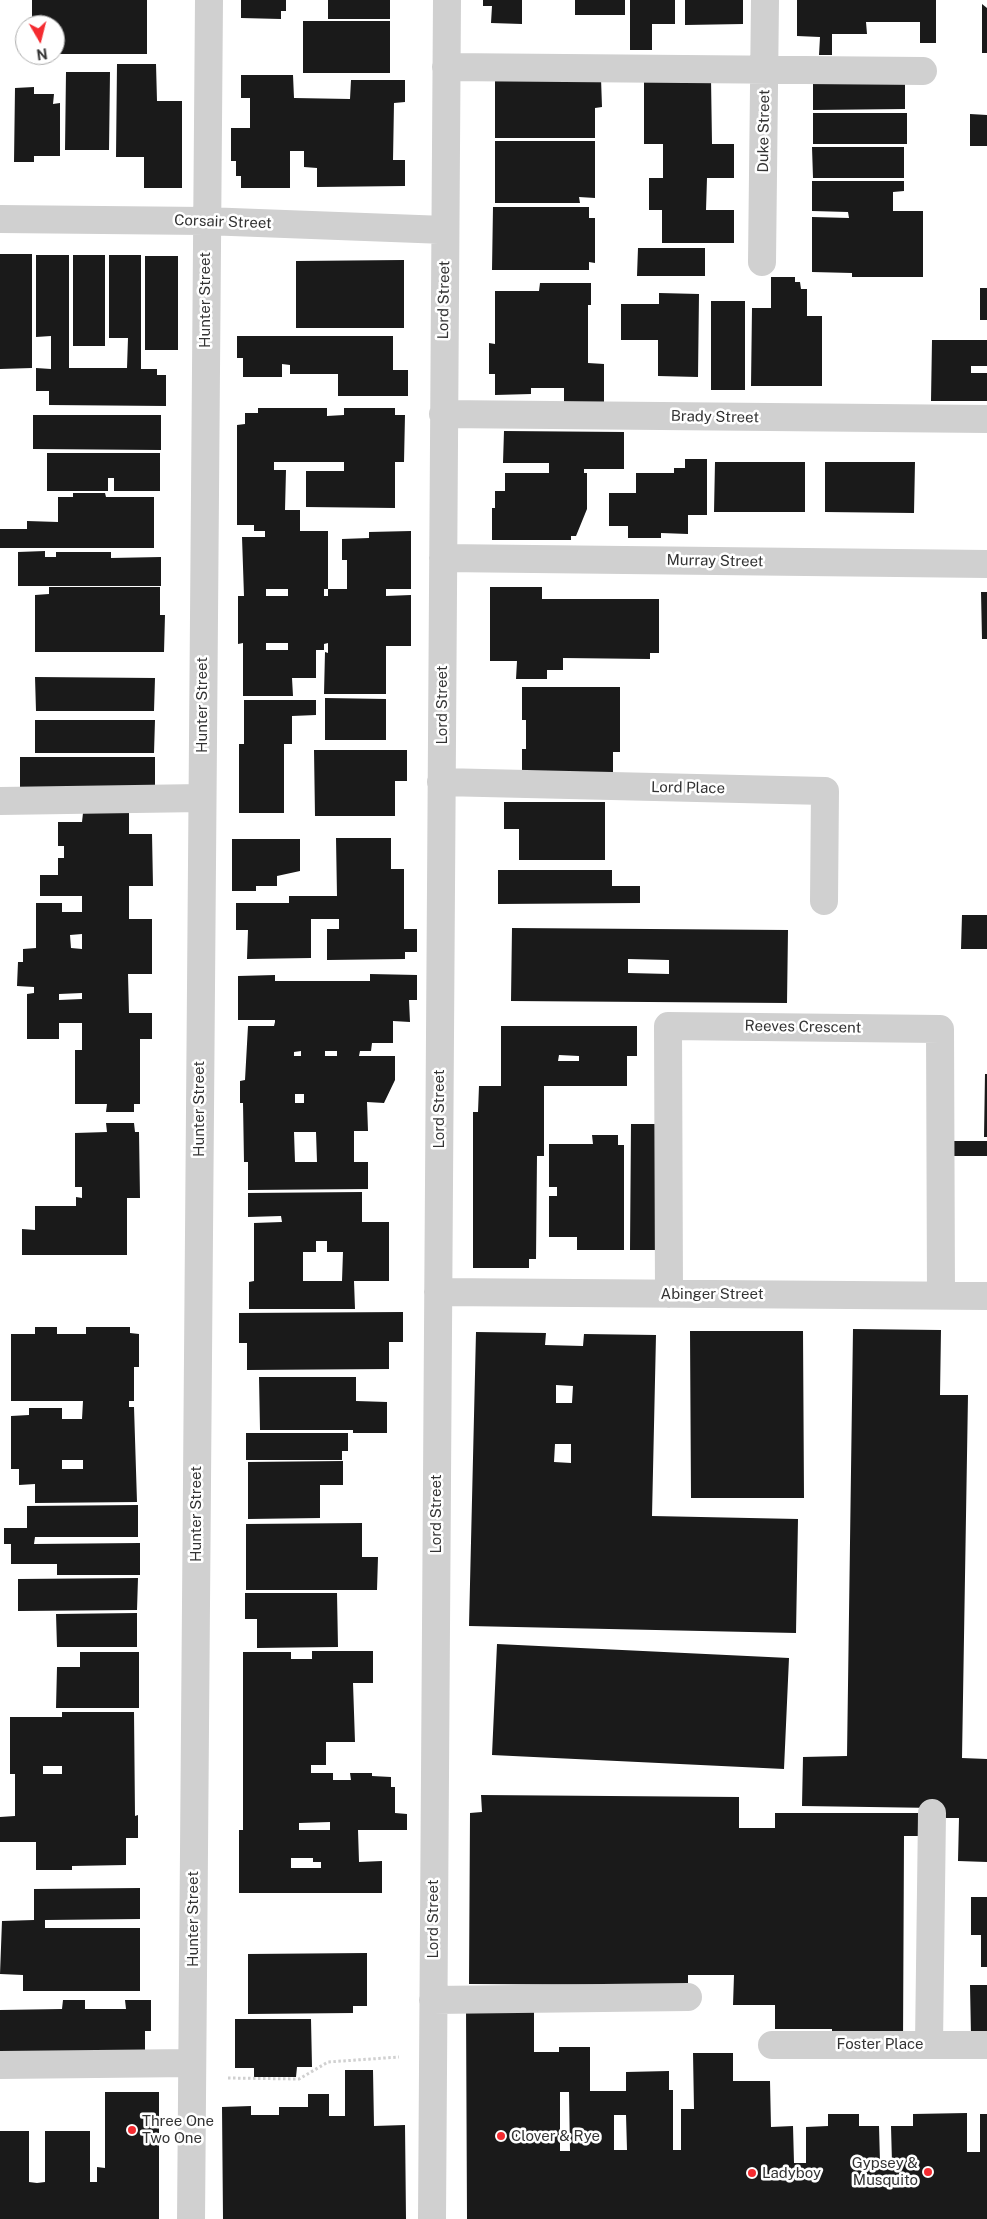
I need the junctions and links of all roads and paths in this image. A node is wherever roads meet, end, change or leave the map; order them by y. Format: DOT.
graph roads {
  1 [pos="209,0"];
  2 [pos="446,0"];
  3 [pos="766,0"];
  4 [pos="446,67"];
  5 [pos="765,71"];
  6 [pos="923,71"];
  7 [pos="0,218"];
  8 [pos="205,221"];
  9 [pos="445,230"];
  10 [pos="762,262"];
  11 [pos="443,414"];
  12 [pos="987,419"];
  13 [pos="443,558"];
  14 [pos="987,564"];
  15 [pos="441,782"];
  16 [pos="202,798"];
  17 [pos="0,801"];
  18 [pos="824,901"];
  19 [pos="438,1292"];
  20 [pos="670,1294"];
  21 [pos="941,1295"];
  22 [pos="987,1296"];
  23 [pos="932,1813"];
  24 [pos="688,1997"];
  25 [pos="433,2000"];
  26 [pos="929,2044"];
  27 [pos="772,2045"];
  28 [pos="987,2045"];
  29 [pos="432,2055"];
  30 [pos="0,2065"];
  31 [pos="192,2070"];
  32 [pos="191,2219"];
  33 [pos="432,2219"];
  1 -- 8 [label="street, Hunter Street"];
  2 -- 4 [label="street, Lord Street"];
  3 -- 5 [label="street, Duke Street"];
  4 -- 5 [label="street"];
  4 -- 9 [label="street, Lord Street"];
  5 -- 6 [label="street"];
  5 -- 10 [label="street, Duke Street"];
  7 -- 8 [label="street, Corsair Street"];
  8 -- 9 [label="street, Corsair Street"];
  8 -- 16 [label="street, Hunter Street"];
  9 -- 11 [label="street, Lord Street"];
  11 -- 12 [label="street, Brady Street"];
  11 -- 13 [label="street, Lord Street"];
  13 -- 14 [label="street, Murray Street"];
  13 -- 15 [label="street, Lord Street"];
  15 -- 18 [label="street, Lord Place"];
  15 -- 19 [label="street, Lord Street"];
  16 -- 17 [label="street"];
  16 -- 31 [label="street, Hunter Street"];
  19 -- 20 [label="street, Abinger Street"];
  19 -- 25 [label="street, Lord Street"];
  20 -- 21 [label="street, Abinger Street"];
  20 -- 21 [label="street, Reeves Crescent"];
  21 -- 22 [label="street, Abinger Street"];
  23 -- 26 [label="street"];
  24 -- 25 [label="street"];
  25 -- 29 [label="street, Lord Street"];
  26 -- 27 [label="street, Foster Place"];
  26 -- 28 [label="street, Foster Place"];
  29 -- 31 [label="path"];
  29 -- 33 [label="street, Lord Street"];
  30 -- 31 [label="street"];
  31 -- 32 [label="street, Hunter Street"];
}
